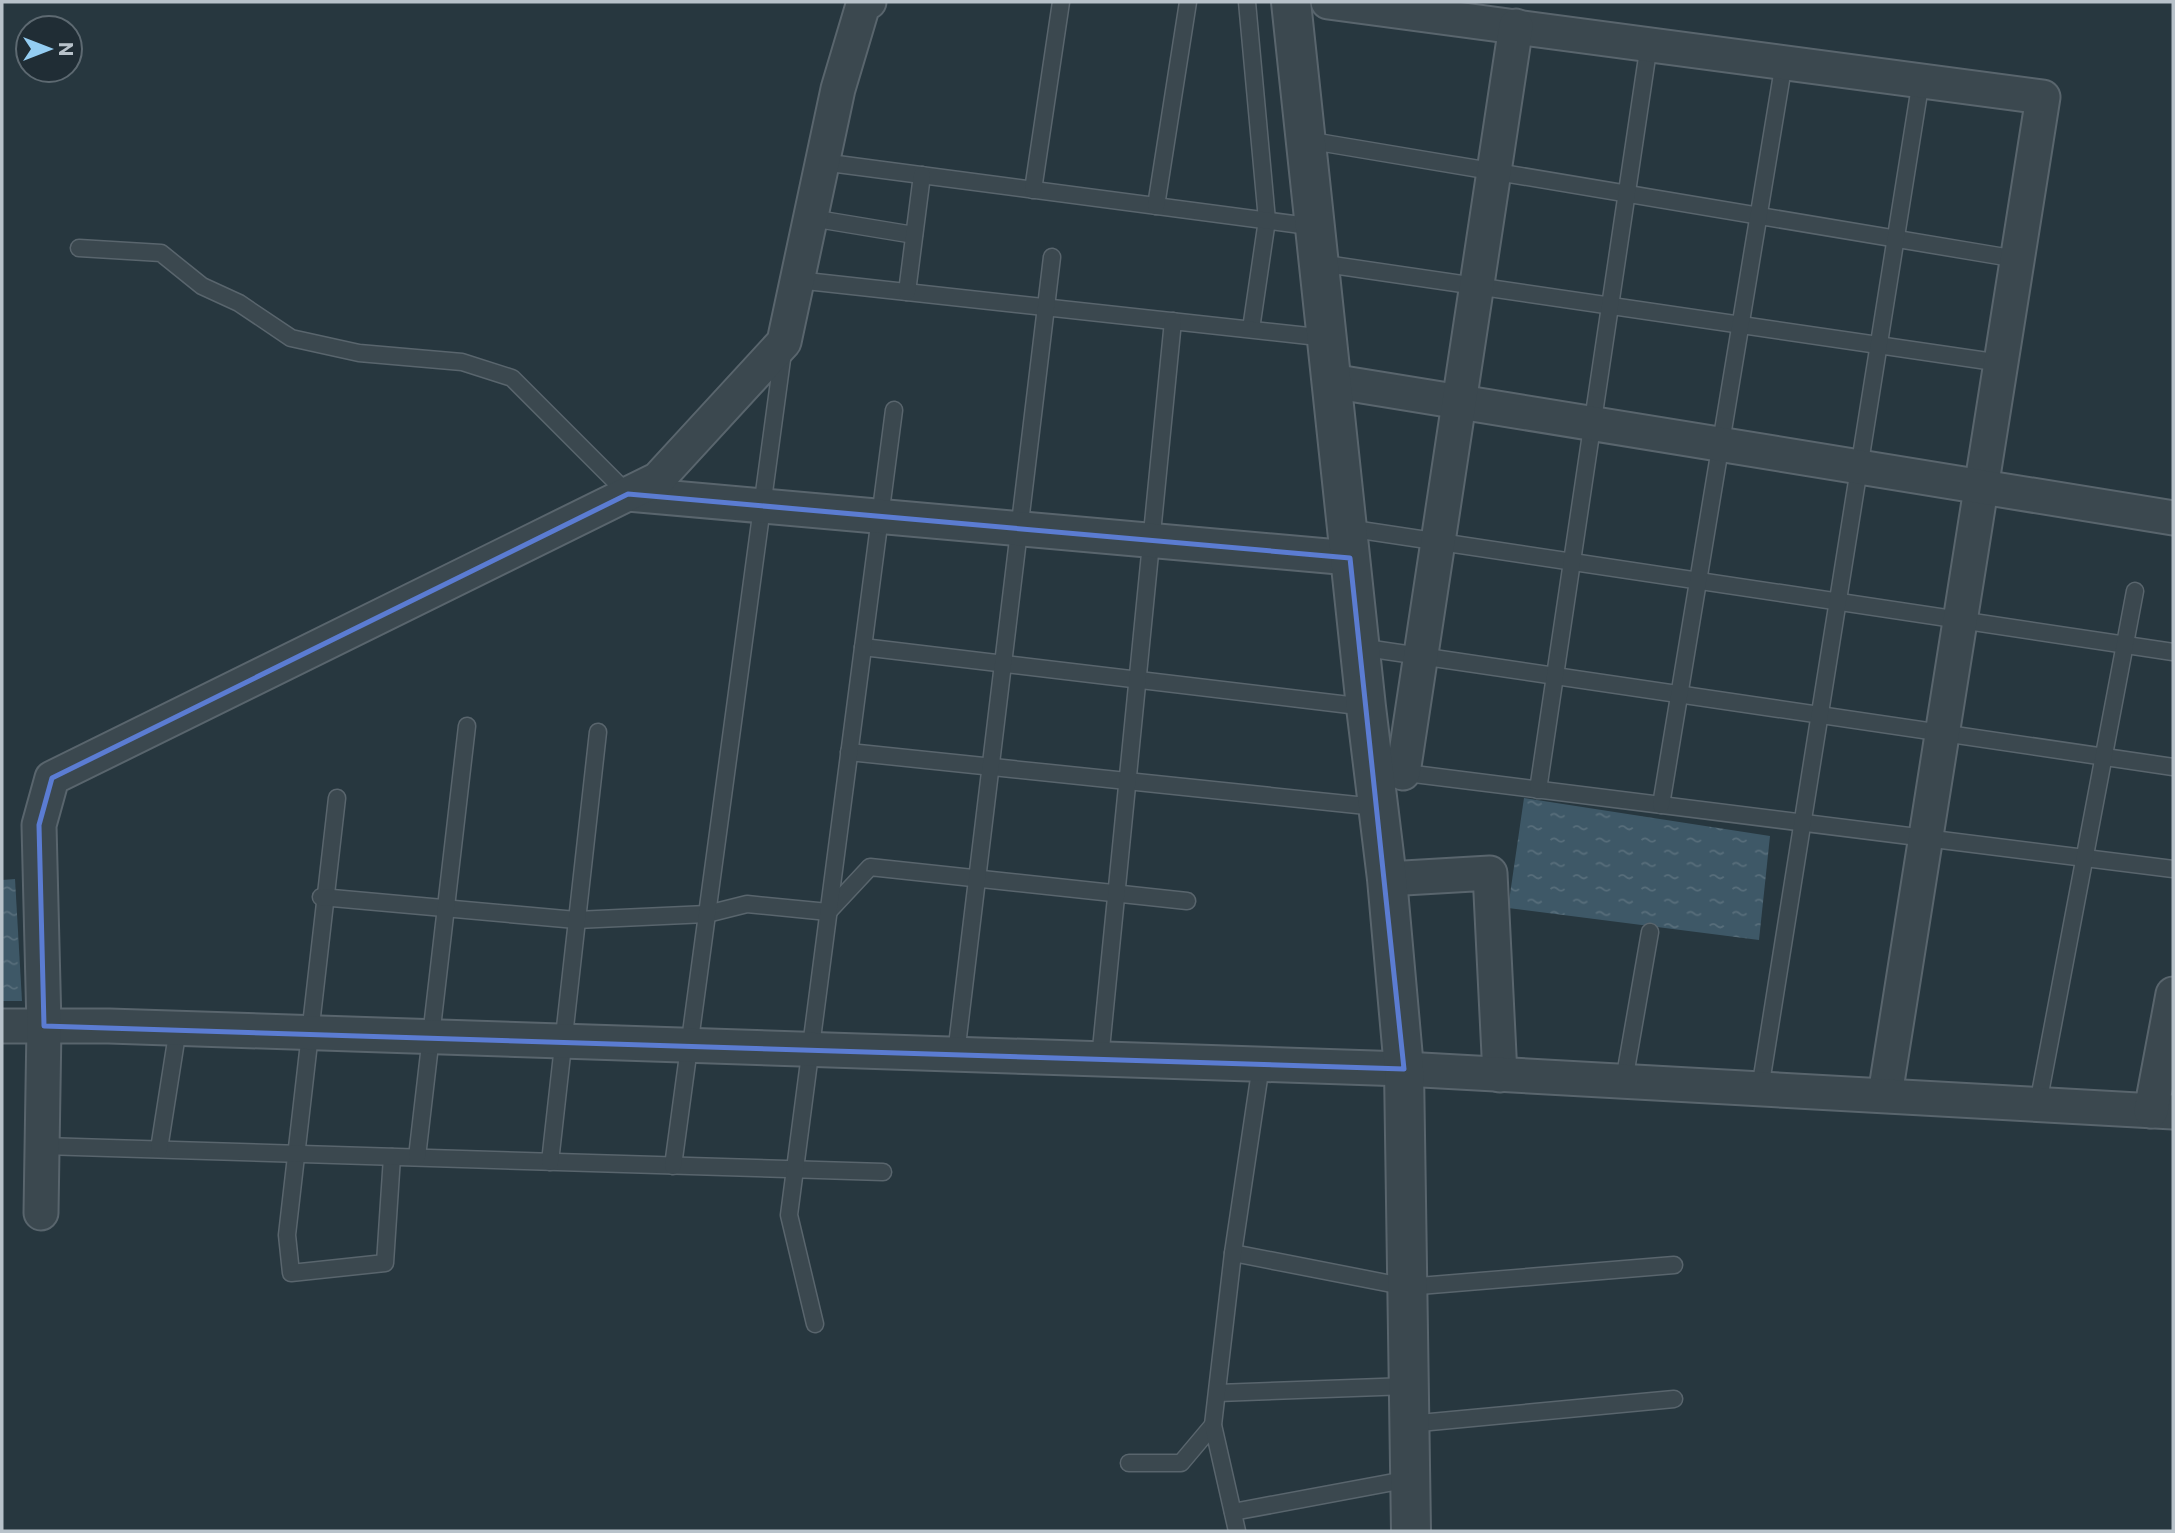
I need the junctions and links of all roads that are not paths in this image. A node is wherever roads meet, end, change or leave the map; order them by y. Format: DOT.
graph roads {
  1 [pos="869,2"];
  2 [pos="1061,2"];
  3 [pos="1188,2"];
  4 [pos="1247,2"];
  5 [pos="1291,2"];
  6 [pos="1328,2"];
  7 [pos="1516,26"];
  8 [pos="1649,44"];
  9 [pos="1784,62"];
  10 [pos="1921,80"];
  11 [pos="1306,140"];
  12 [pos="822,162"];
  13 [pos="1494,172"];
  14 [pos="922,175"];
  15 [pos="1033,190"];
  16 [pos="1627,194"];
  17 [pos="1156,206"];
  18 [pos="1758,216"];
  19 [pos="811,218"];
  20 [pos="1267,220"];
  21 [pos="914,235"];
  22 [pos="1896,239"];
  23 [pos="1317,245"];
  24 [pos="79,248"];
  25 [pos="1052,257"];
  26 [pos="2017,259"];
  27 [pos="797,280"];
  28 [pos="1476,286"];
  29 [pos="906,292"];
  30 [pos="1610,306"];
  31 [pos="1046,307"];
  32 [pos="1173,321"];
  33 [pos="1740,325"];
  34 [pos="1251,329"];
  35 [pos="1327,338"];
  36 [pos="784,342"];
  37 [pos="1879,345"];
  38 [pos="2000,363"];
  39 [pos="1331,381"];
  40 [pos="1459,401"];
  41 [pos="894,410"];
  42 [pos="1593,423"];
  43 [pos="1720,444"];
  44 [pos="1859,467"];
  45 [pos="1981,486"];
  46 [pos="628,494"];
  47 [pos="762,506"];
  48 [pos="880,516"];
  49 [pos="2173,517"];
  50 [pos="1020,528"];
  51 [pos="1152,540"];
  52 [pos="1438,542"];
  53 [pos="1349,543"];
  54 [pos="1572,562"];
  55 [pos="1698,581"];
  56 [pos="2135,591"];
  57 [pos="1838,601"];
  58 [pos="1960,620"];
  59 [pos="2124,645"];
  60 [pos="1359,647"];
  61 [pos="863,648"];
  62 [pos="2173,652"];
  63 [pos="1421,656"];
  64 [pos="1003,664"];
  65 [pos="1555,676"];
  66 [pos="1138,680"];
  67 [pos="1679,694"];
  68 [pos="1366,707"];
  69 [pos="1820,715"];
  70 [pos="467,726"];
  71 [pos="598,732"];
  72 [pos="1942,733"];
  73 [pos="849,752"];
  74 [pos="2103,757"];
  75 [pos="991,767"];
  76 [pos="2173,767"];
  77 [pos="1388,771"];
  78 [pos="1128,781"];
  79 [pos="1538,790"];
  80 [pos="337,798"];
  81 [pos="1661,805"];
  82 [pos="1377,807"];
  83 [pos="1802,823"];
  84 [pos="1925,838"];
  85 [pos="2084,858"];
  86 [pos="2173,869"];
  87 [pos="977,879"];
  88 [pos="1387,879"];
  89 [pos="1117,894"];
  90 [pos="323,897"];
  91 [pos="1187,901"];
  92 [pos="446,909"];
  93 [pos="828,912"];
  94 [pos="706,914"];
  95 [pos="576,920"];
  96 [pos="1650,932"];
  97 [pos="2173,994"];
  98 [pos="2,1026"];
  99 [pos="44,1026"];
  100 [pos="178,1028"];
  101 [pos="310,1032"];
  102 [pos="431,1037"];
  103 [pos="561,1041"];
  104 [pos="689,1045"];
  105 [pos="811,1049"];
  106 [pos="956,1054"];
  107 [pos="1100,1059"];
  108 [pos="1261,1065"];
  109 [pos="1404,1069"];
  110 [pos="1500,1075"];
  111 [pos="1624,1082"];
  112 [pos="1760,1089"];
  113 [pos="1885,1095"];
  114 [pos="2038,1104"];
  115 [pos="2162,1111"];
  116 [pos="43,1146"];
  117 [pos="159,1149"];
  118 [pos="296,1154"];
  119 [pos="392,1157"];
  120 [pos="417,1157"];
  121 [pos="550,1162"];
  122 [pos="673,1166"];
  123 [pos="795,1169"];
  124 [pos="883,1172"];
  125 [pos="41,1213"];
  126 [pos="1233,1253"];
  127 [pos="1674,1265"];
  128 [pos="1407,1287"];
  129 [pos="816,1324"];
  130 [pos="1409,1386"];
  131 [pos="1218,1393"];
  132 [pos="1674,1399"];
  133 [pos="1409,1424"];
  134 [pos="1213,1425"];
  135 [pos="1129,1463"];
  136 [pos="1410,1479"];
  137 [pos="1233,1512"];
  138 [pos="1237,1531"];
  139 [pos="1411,1531"];
  1 -- 12 [label="street"];
  2 -- 15 [label="lane"];
  3 -- 17 [label="lane"];
  4 -- 20 [label="lane"];
  5 -- 11 [label="street"];
  6 -- 7 [label="street"];
  7 -- 8 [label="street"];
  7 -- 13 [label="street"];
  8 -- 9 [label="street"];
  8 -- 16 [label="lane"];
  9 -- 10 [label="street"];
  9 -- 18 [label="lane"];
  10 -- 22 [label="lane"];
  10 -- 26 [label="street"];
  11 -- 13 [label="lane"];
  11 -- 23 [label="street"];
  12 -- 14 [label="lane"];
  12 -- 19 [label="street"];
  13 -- 16 [label="lane"];
  13 -- 28 [label="street"];
  14 -- 15 [label="lane"];
  14 -- 21 [label="lane"];
  15 -- 17 [label="lane"];
  16 -- 18 [label="lane"];
  16 -- 30 [label="lane"];
  17 -- 20 [label="lane"];
  18 -- 22 [label="lane"];
  18 -- 33 [label="lane"];
  19 -- 21 [label="lane"];
  19 -- 27 [label="street"];
  20 -- 23 [label="lane"];
  20 -- 34 [label="lane"];
  21 -- 29 [label="lane"];
  22 -- 26 [label="lane"];
  22 -- 37 [label="lane"];
  23 -- 28 [label="lane"];
  23 -- 35 [label="street"];
  24 -- 46 [label="lane"];
  25 -- 31 [label="lane"];
  26 -- 38 [label="street"];
  27 -- 29 [label="lane"];
  27 -- 36 [label="street"];
  28 -- 30 [label="lane"];
  28 -- 40 [label="street"];
  29 -- 31 [label="lane"];
  30 -- 33 [label="lane"];
  30 -- 42 [label="lane"];
  31 -- 32 [label="lane"];
  31 -- 50 [label="lane"];
  32 -- 34 [label="lane"];
  32 -- 51 [label="lane"];
  33 -- 37 [label="lane"];
  33 -- 43 [label="lane"];
  34 -- 35 [label="lane"];
  35 -- 39 [label="street"];
  36 -- 46 [label="street"];
  36 -- 47 [label="lane"];
  37 -- 38 [label="lane"];
  37 -- 44 [label="lane"];
  38 -- 45 [label="street"];
  39 -- 40 [label="street"];
  39 -- 53 [label="street"];
  40 -- 42 [label="street"];
  40 -- 52 [label="street"];
  41 -- 48 [label="lane"];
  42 -- 43 [label="street"];
  42 -- 54 [label="lane"];
  43 -- 44 [label="street"];
  43 -- 55 [label="lane"];
  44 -- 45 [label="street"];
  44 -- 57 [label="lane"];
  45 -- 49 [label="street"];
  45 -- 58 [label="street"];
  46 -- 47 [label="street"];
  46 -- 99 [label="street"];
  47 -- 48 [label="street"];
  47 -- 94 [label="lane"];
  48 -- 50 [label="street"];
  48 -- 61 [label="lane"];
  50 -- 51 [label="street"];
  50 -- 64 [label="lane"];
  51 -- 53 [label="street"];
  51 -- 66 [label="lane"];
  52 -- 53 [label="lane"];
  52 -- 54 [label="lane"];
  52 -- 63 [label="street"];
  53 -- 60 [label="street"];
  54 -- 55 [label="lane"];
  54 -- 65 [label="lane"];
  55 -- 57 [label="lane"];
  55 -- 67 [label="lane"];
  56 -- 59 [label="lane"];
  57 -- 58 [label="lane"];
  57 -- 69 [label="lane"];
  58 -- 59 [label="lane"];
  58 -- 72 [label="street"];
  59 -- 62 [label="lane"];
  59 -- 74 [label="lane"];
  60 -- 63 [label="lane"];
  60 -- 68 [label="street"];
  61 -- 64 [label="lane"];
  61 -- 73 [label="lane"];
  63 -- 65 [label="lane"];
  63 -- 77 [label="street"];
  64 -- 66 [label="lane"];
  64 -- 75 [label="lane"];
  65 -- 67 [label="lane"];
  65 -- 79 [label="lane"];
  66 -- 68 [label="lane"];
  66 -- 78 [label="lane"];
  67 -- 69 [label="lane"];
  67 -- 81 [label="lane"];
  68 -- 77 [label="street"];
  69 -- 72 [label="lane"];
  69 -- 83 [label="lane"];
  70 -- 92 [label="lane"];
  71 -- 95 [label="lane"];
  72 -- 74 [label="lane"];
  72 -- 84 [label="street"];
  73 -- 75 [label="lane"];
  73 -- 93 [label="lane"];
  74 -- 76 [label="lane"];
  74 -- 85 [label="lane"];
  75 -- 78 [label="lane"];
  75 -- 87 [label="lane"];
  77 -- 79 [label="lane"];
  77 -- 82 [label="street"];
  78 -- 82 [label="lane"];
  78 -- 89 [label="lane"];
  79 -- 81 [label="lane"];
  80 -- 90 [label="lane"];
  81 -- 83 [label="lane"];
  82 -- 88 [label="street"];
  83 -- 84 [label="lane"];
  83 -- 112 [label="lane"];
  84 -- 85 [label="lane"];
  84 -- 113 [label="street"];
  85 -- 86 [label="lane"];
  85 -- 114 [label="lane"];
  87 -- 89 [label="lane"];
  87 -- 93 [label="lane"];
  87 -- 106 [label="lane"];
  88 -- 109 [label="street"];
  88 -- 110 [label="street"];
  89 -- 91 [label="lane"];
  89 -- 107 [label="lane"];
  90 -- 92 [label="lane"];
  90 -- 101 [label="lane"];
  92 -- 95 [label="lane"];
  92 -- 102 [label="lane"];
  93 -- 94 [label="lane"];
  93 -- 105 [label="lane"];
  94 -- 95 [label="lane"];
  94 -- 104 [label="lane"];
  95 -- 103 [label="lane"];
  96 -- 111 [label="lane"];
  97 -- 115 [label="street"];
  98 -- 99 [label="street"];
  99 -- 100 [label="street"];
  99 -- 116 [label="street"];
  100 -- 101 [label="street"];
  100 -- 117 [label="lane"];
  101 -- 102 [label="street"];
  101 -- 118 [label="lane"];
  102 -- 103 [label="street"];
  102 -- 120 [label="lane"];
  103 -- 104 [label="street"];
  103 -- 121 [label="lane"];
  104 -- 105 [label="street"];
  104 -- 122 [label="lane"];
  105 -- 106 [label="street"];
  105 -- 123 [label="lane"];
  106 -- 107 [label="street"];
  107 -- 108 [label="street"];
  108 -- 109 [label="street"];
  108 -- 126 [label="lane"];
  109 -- 110 [label="street"];
  109 -- 128 [label="street"];
  110 -- 111 [label="street"];
  111 -- 112 [label="street"];
  112 -- 113 [label="street"];
  113 -- 114 [label="street"];
  114 -- 115 [label="street"];
  116 -- 117 [label="lane"];
  116 -- 125 [label="street"];
  117 -- 118 [label="lane"];
  118 -- 119 [label="lane"];
  118 -- 119 [label="lane"];
  119 -- 120 [label="lane"];
  120 -- 121 [label="lane"];
  121 -- 122 [label="lane"];
  122 -- 123 [label="lane"];
  123 -- 124 [label="lane"];
  123 -- 129 [label="lane"];
  126 -- 128 [label="lane"];
  126 -- 131 [label="lane"];
  127 -- 128 [label="lane"];
  128 -- 130 [label="street"];
  130 -- 131 [label="lane"];
  130 -- 133 [label="street"];
  131 -- 134 [label="lane"];
  132 -- 133 [label="lane"];
  133 -- 136 [label="street"];
  134 -- 135 [label="lane"];
  134 -- 137 [label="lane"];
  136 -- 137 [label="lane"];
  136 -- 139 [label="street"];
  137 -- 138 [label="lane"];
}
